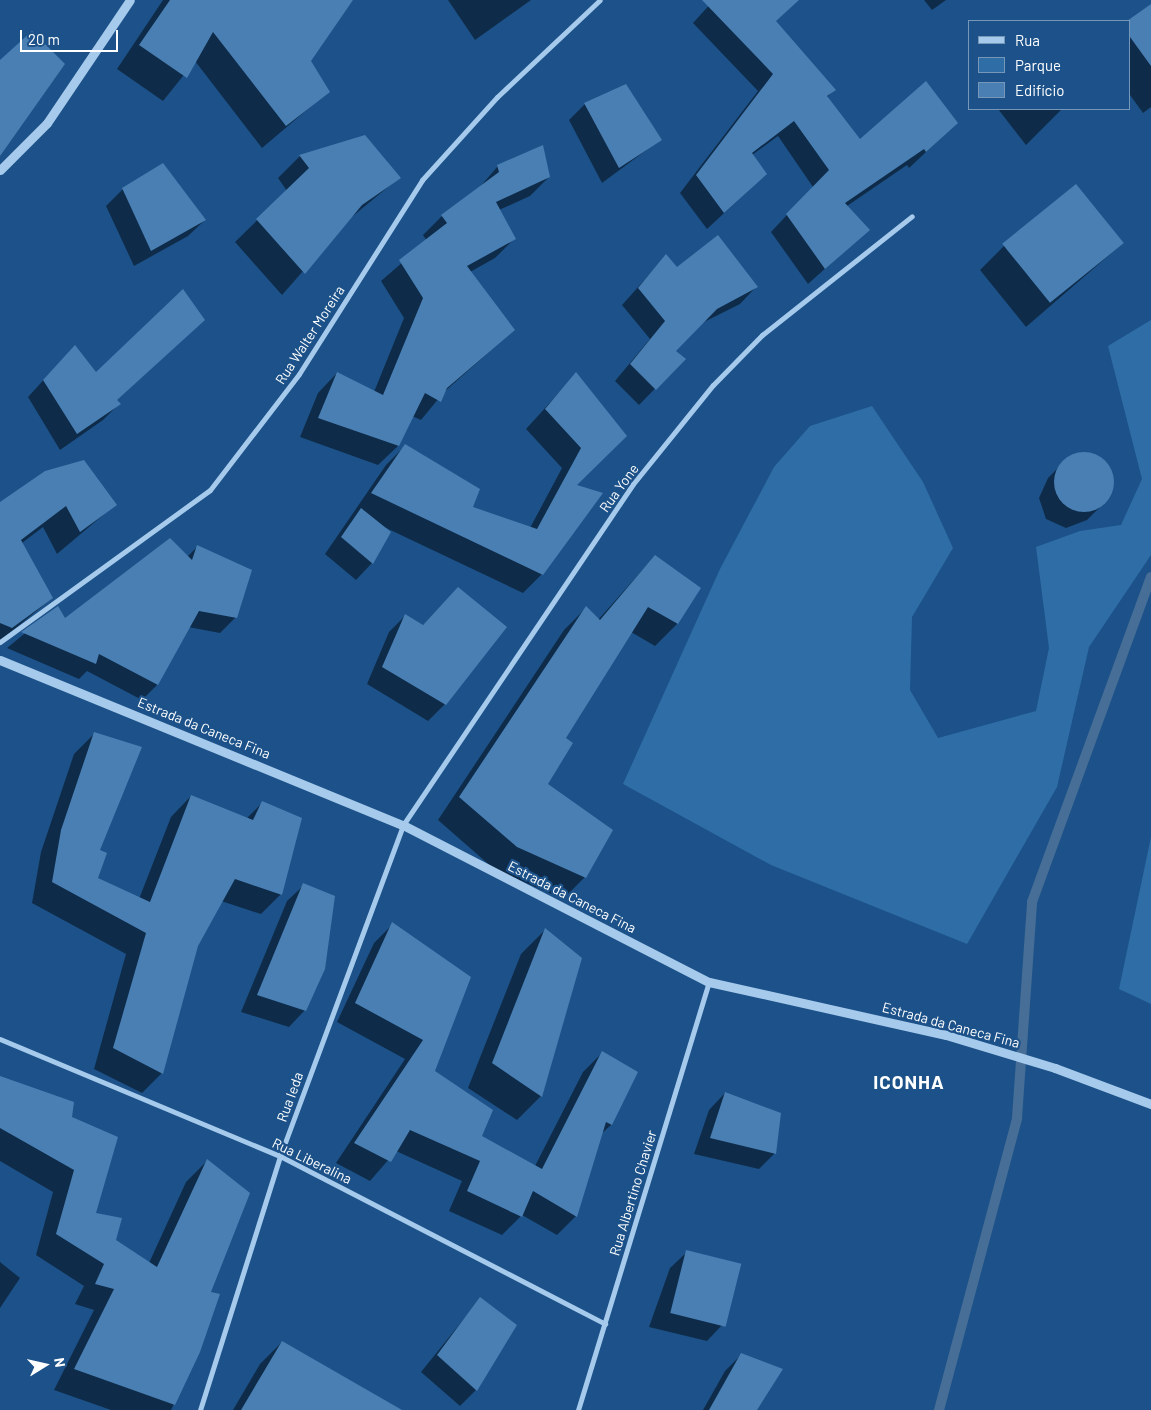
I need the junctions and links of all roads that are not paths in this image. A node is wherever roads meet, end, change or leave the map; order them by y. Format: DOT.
graph roads {
  1 [pos="130,0"];
  2 [pos="600,0"];
  3 [pos="0,170"];
  4 [pos="912,216"];
  5 [pos="0,642"];
  6 [pos="0,660"];
  7 [pos="404,825"];
  8 [pos="709,982"];
  9 [pos="0,1039"];
  10 [pos="1151,1104"];
  11 [pos="280,1156"];
  12 [pos="605,1324"];
  13 [pos="200,1410"];
  14 [pos="578,1410"];
  1 -- 3 [label="street"];
  2 -- 5 [label="street, Rua Walter Moreira"];
  4 -- 7 [label="street, Rua Yone"];
  6 -- 7 [label="street, Estrada da Caneca Fina"];
  7 -- 8 [label="street, Estrada da Caneca Fina"];
  7 -- 11 [label="street, Rua Ieda"];
  8 -- 10 [label="street, Estrada da Caneca Fina"];
  8 -- 12 [label="street, Rua Albertino Chavier"];
  9 -- 11 [label="street, Rua Liberalina"];
  11 -- 12 [label="street, Rua Liberalina"];
  11 -- 13 [label="street, Rua Ieda"];
  12 -- 14 [label="street, Rua Albertino Chavier"];
}
